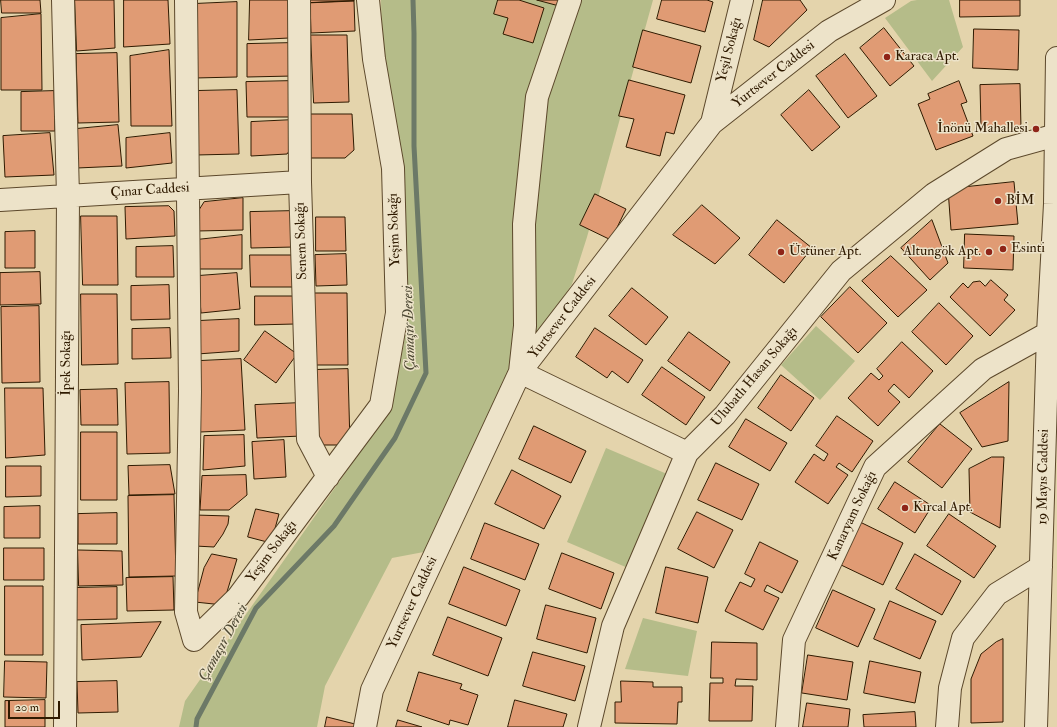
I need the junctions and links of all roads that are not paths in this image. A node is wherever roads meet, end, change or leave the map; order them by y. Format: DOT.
graph roads {
  1 [pos="63,0"];
  2 [pos="186,0"];
  3 [pos="299,0"];
  4 [pos="368,0"];
  5 [pos="570,0"];
  6 [pos="742,0"];
  7 [pos="884,0"];
  8 [pos="1057,58"];
  9 [pos="712,123"];
  10 [pos="1056,135"];
  11 [pos="300,182"];
  12 [pos="189,188"];
  13 [pos="68,196"];
  14 [pos="0,200"];
  15 [pos="1048,332"];
  16 [pos="520,372"];
  17 [pos="687,453"];
  18 [pos="328,477"];
  19 [pos="1041,567"];
  20 [pos="1048,666"];
  21 [pos="65,727"];
  22 [pos="365,727"];
  23 [pos="589,727"];
  24 [pos="787,727"];
  25 [pos="947,727"];
  26 [pos="1036,727"];
  1 -- 13 [label="street, İpek Sokağı"];
  2 -- 12 [label="street, Yeşim Sokağı"];
  3 -- 11 [label="street, Senem Sokağı"];
  4 -- 18 [label="street, Yeşim Sokağı"];
  5 -- 16 [label="street"];
  6 -- 9 [label="street, Yeşil Sokağı"];
  7 -- 9 [label="street, Yurtsever Caddesi"];
  8 -- 10 [label="street, 19 Mayıs Caddesi"];
  9 -- 16 [label="street, Yurtsever Caddesi"];
  10 -- 15 [label="street, 19 Mayıs Caddesi"];
  10 -- 17 [label="street, Ulubatlı Hasan Sokağı"];
  11 -- 12 [label="street, Çınar Caddesi"];
  11 -- 18 [label="street, Senem Sokağı"];
  12 -- 13 [label="street, Çınar Caddesi"];
  12 -- 18 [label="street, Yeşim Sokağı"];
  13 -- 14 [label="street, Çınar Caddesi"];
  13 -- 21 [label="street, İpek Sokağı"];
  15 -- 19 [label="street, 19 Mayıs Caddesi"];
  15 -- 24 [label="street, Kanaryam Sokağı"];
  16 -- 17 [label="street"];
  16 -- 22 [label="street, Yurtsever Caddesi"];
  17 -- 23 [label="street, Ulubatlı Hasan Sokağı"];
  19 -- 20 [label="street, 19 Mayıs Caddesi"];
  19 -- 25 [label="street"];
  20 -- 26 [label="street, 19 Mayıs Caddesi"];
}
